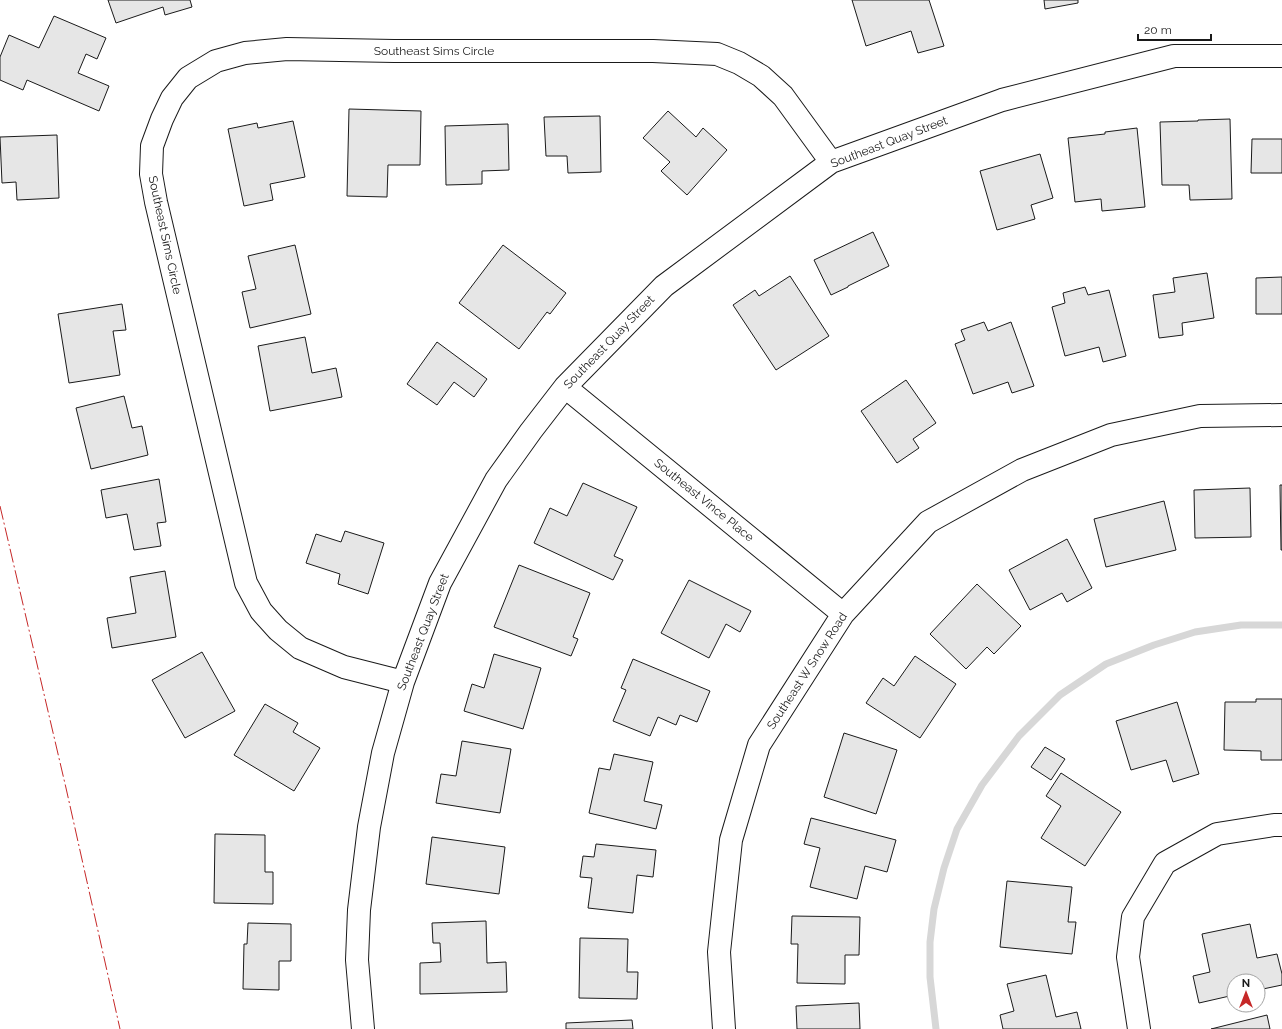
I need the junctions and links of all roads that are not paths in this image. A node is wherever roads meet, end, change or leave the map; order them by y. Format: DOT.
graph roads {
  1 [pos="1282,56"];
  2 [pos="831,162"];
  3 [pos="565,387"];
  4 [pos="1282,415"];
  5 [pos="842,614"];
  6 [pos="402,682"];
  7 [pos="1282,825"];
  8 [pos="363,1029"];
  9 [pos="724,1029"];
  10 [pos="1139,1029"];
  1 -- 2 [label="street, Southeast Quay Street"];
  2 -- 3 [label="street, Southeast Quay Street"];
  2 -- 6 [label="street, Southeast Sims Circle"];
  3 -- 5 [label="street, Southeast Vince Place"];
  3 -- 6 [label="street, Southeast Quay Street"];
  4 -- 5 [label="street, Southeast W Snow Road"];
  5 -- 9 [label="street, Southeast W Snow Road"];
  6 -- 8 [label="street, Southeast Quay Street"];
  7 -- 10 [label="street"];
}
